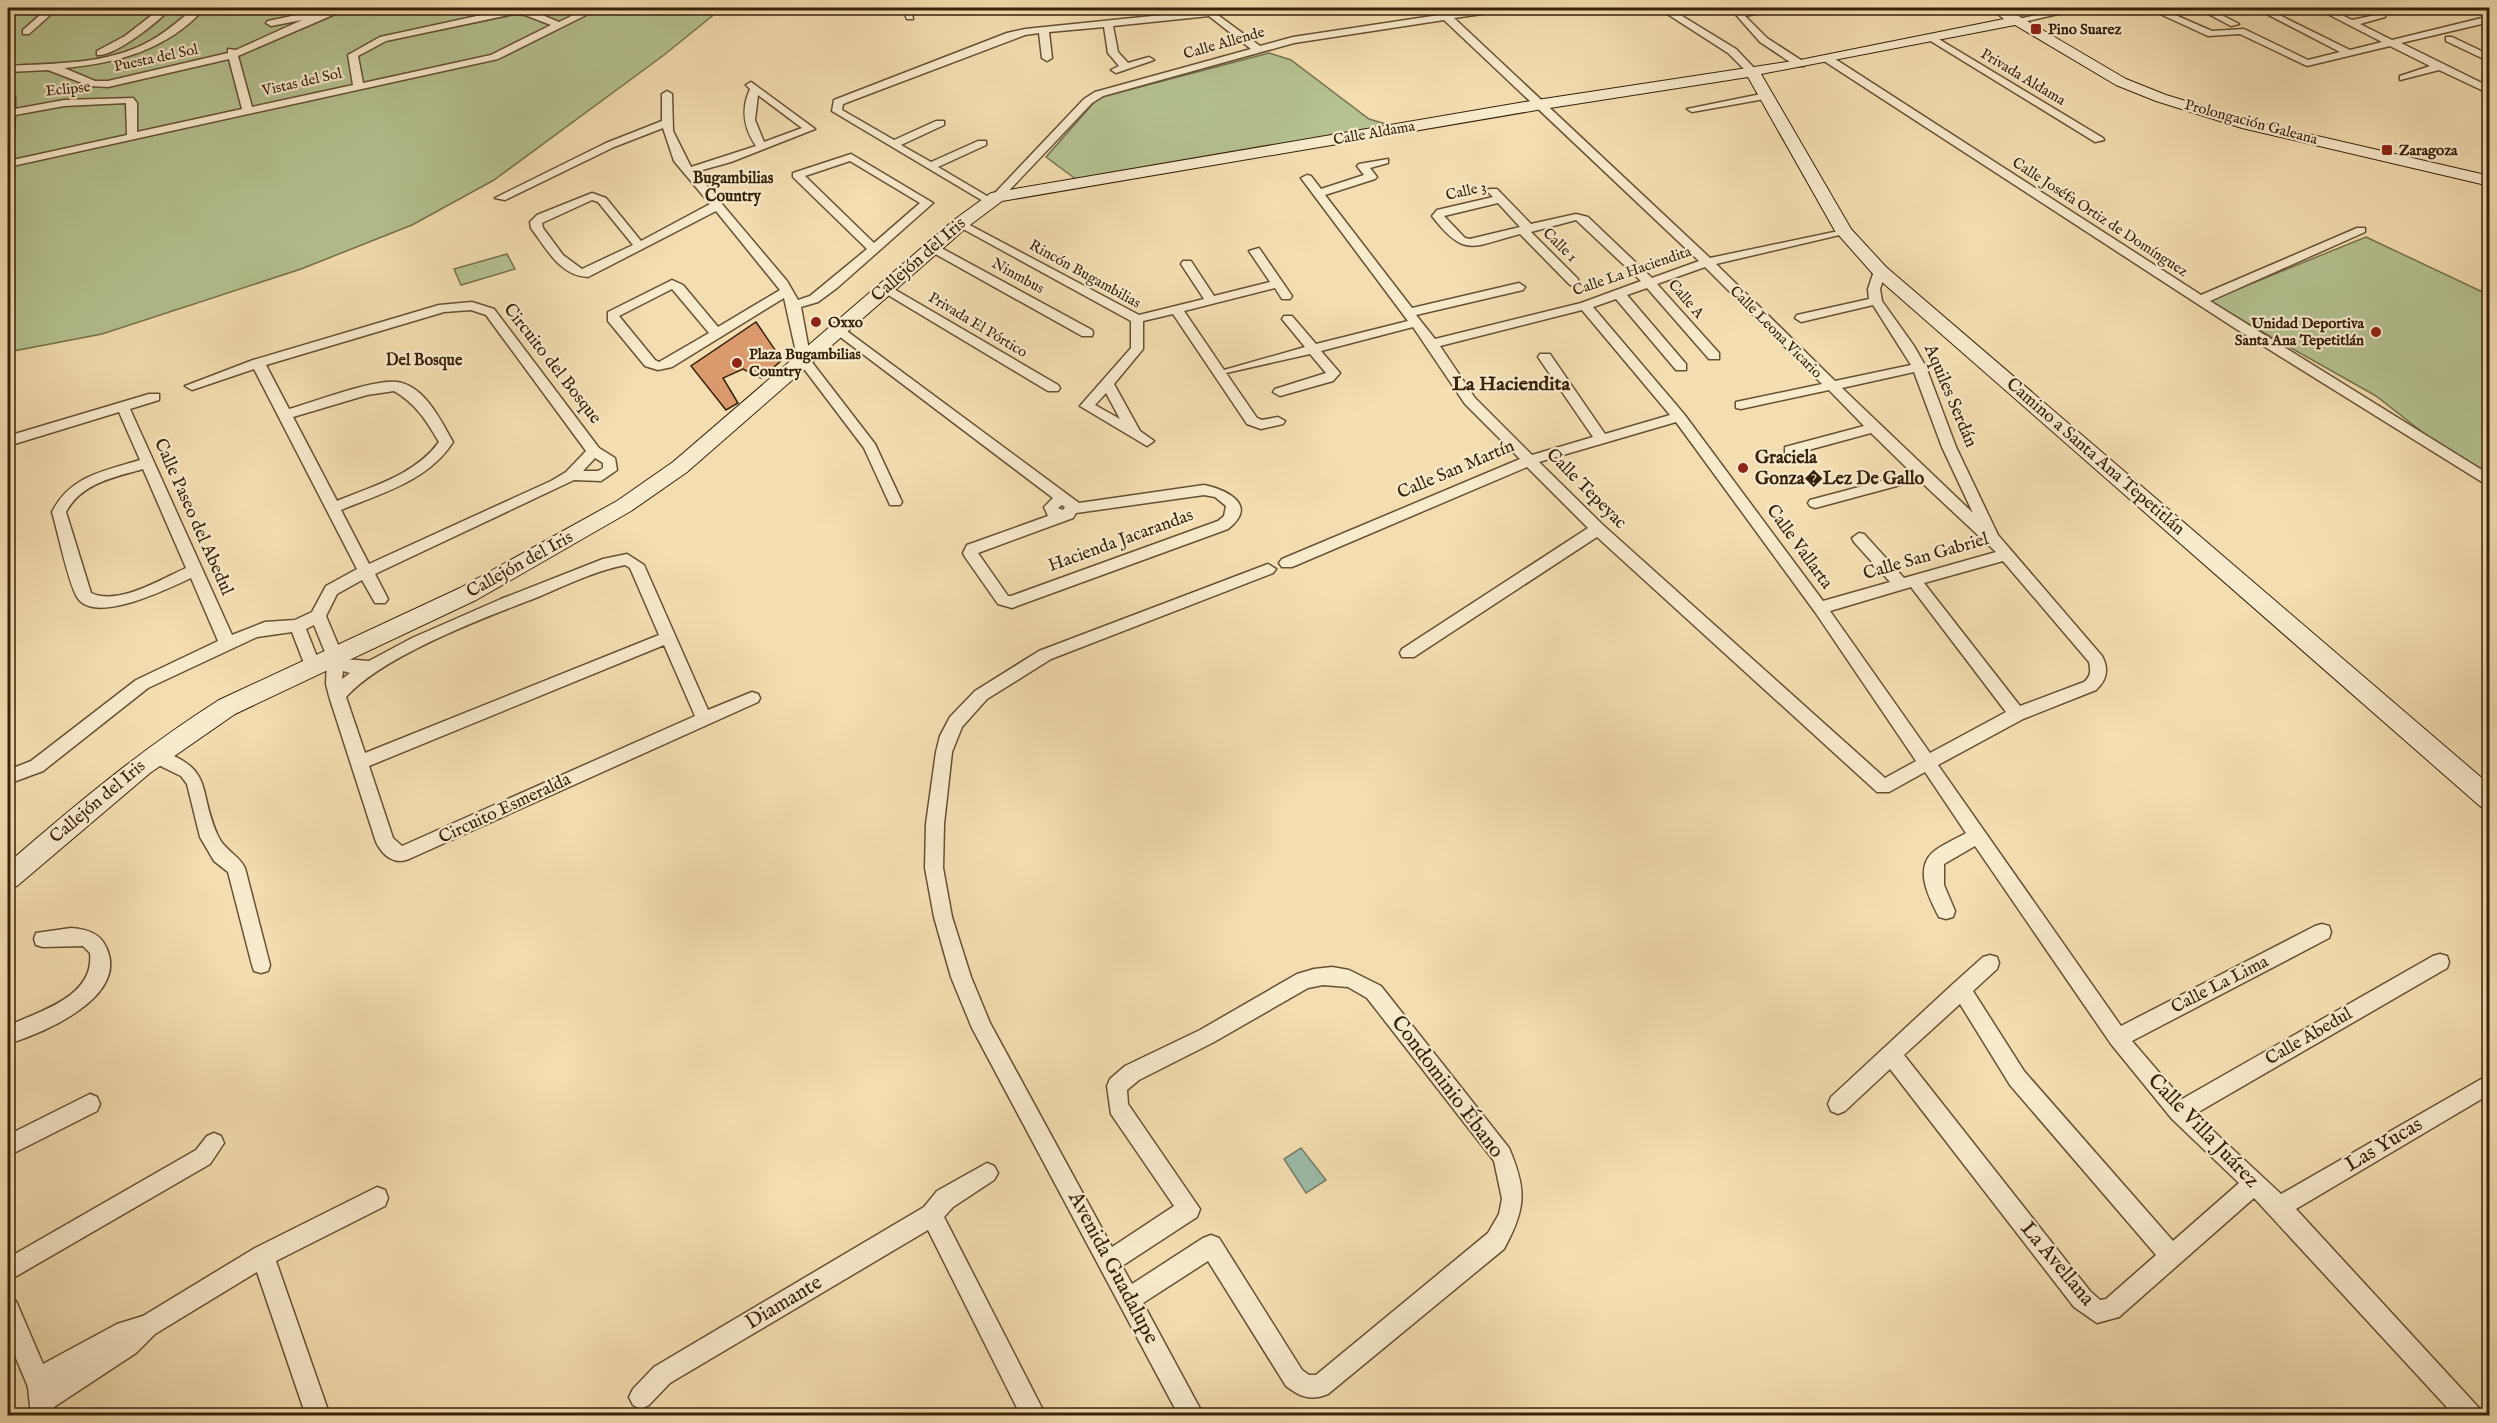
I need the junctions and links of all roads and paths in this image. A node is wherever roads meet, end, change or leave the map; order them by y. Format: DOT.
graph roads {
  1 [pos="53,8"];
  2 [pos="166,8"];
  3 [pos="200,8"];
  4 [pos="345,8"];
  5 [pos="595,8"];
  6 [pos="1503,8"];
  7 [pos="1663,8"];
  8 [pos="1771,8"];
  9 [pos="1996,8"];
  10 [pos="2079,8"];
  11 [pos="2152,8"];
  12 [pos="2202,8"];
  13 [pos="2259,8"];
  14 [pos="2320,8"];
  15 [pos="329,11"];
  16 [pos="1736,11"];
  17 [pos="1442,12"];
  18 [pos="2382,15"];
  19 [pos="2490,19"];
  20 [pos="2019,20"];
  21 [pos="271,23"];
  22 [pos="2351,23"];
  23 [pos="1108,24"];
  24 [pos="559,25"];
  25 [pos="2238,28"];
  26 [pos="1044,30"];
  27 [pos="26,32"];
  28 [pos="1932,38"];
  29 [pos="2449,39"];
  30 [pos="2393,43"];
  31 [pos="1256,48"];
  32 [pos="232,53"];
  33 [pos="2350,54"];
  34 [pos="1047,58"];
  35 [pos="103,59"];
  36 [pos="1828,59"];
  37 [pos="2490,59"];
  38 [pos="1149,60"];
  39 [pos="8,63"];
  40 [pos="1800,64"];
  41 [pos="2439,66"];
  42 [pos="51,67"];
  43 [pos="8,69"];
  44 [pos="1752,71"];
  45 [pos="2404,78"];
  46 [pos="97,82"];
  47 [pos="358,85"];
  48 [pos="2490,92"];
  49 [pos="667,94"];
  50 [pos="10,96"];
  51 [pos="1766,96"];
  52 [pos="1537,105"];
  53 [pos="247,110"];
  54 [pos="1692,110"];
  55 [pos="9,113"];
  56 [pos="667,123"];
  57 [pos="940,123"];
  58 [pos="132,136"];
  59 [pos="2099,140"];
  60 [pos="982,143"];
  61 [pos="894,144"];
  62 [pos="8,146"];
  63 [pos="762,147"];
  64 [pos="1384,161"];
  65 [pos="8,164"];
  66 [pos="931,166"];
  67 [pos="686,170"];
  68 [pos="1307,178"];
  69 [pos="2490,181"];
  70 [pos="1319,193"];
  71 [pos="501,198"];
  72 [pos="992,199"];
  73 [pos="718,208"];
  74 [pos="960,224"];
  75 [pos="1526,230"];
  76 [pos="2361,230"];
  77 [pos="1844,231"];
  78 [pos="640,247"];
  79 [pos="934,248"];
  80 [pos="873,249"];
  81 [pos="1255,251"];
  82 [pos="1707,262"];
  83 [pos="1187,264"];
  84 [pos="1880,271"];
  85 [pos="1574,282"];
  86 [pos="1649,282"];
  87 [pos="1277,284"];
  88 [pos="1519,287"];
  89 [pos="887,289"];
  90 [pos="1618,293"];
  91 [pos="789,296"];
  92 [pos="1286,296"];
  93 [pos="1211,300"];
  94 [pos="2201,300"];
  95 [pos="1876,301"];
  96 [pos="1585,306"];
  97 [pos="1176,309"];
  98 [pos="1412,318"];
  99 [pos="1801,318"];
  100 [pos="1137,319"];
  101 [pos="1288,320"];
  102 [pos="713,330"];
  103 [pos="837,332"];
  104 [pos="1087,333"];
  105 [pos="1432,344"];
  106 [pos="1312,348"];
  107 [pos="1714,356"];
  108 [pos="1545,357"];
  109 [pos="805,361"];
  110 [pos="258,363"];
  111 [pos="1919,367"];
  112 [pos="1681,368"];
  113 [pos="1230,370"];
  114 [pos="1108,385"];
  115 [pos="1828,385"];
  116 [pos="192,386"];
  117 [pos="1053,388"];
  118 [pos="1280,392"];
  119 [pos="154,397"];
  120 [pos="1741,405"];
  121 [pos="123,407"];
  122 [pos="285,415"];
  123 [pos="1679,417"];
  124 [pos="1278,421"];
  125 [pos="1873,428"];
  126 [pos="1134,433"];
  127 [pos="1601,438"];
  128 [pos="8,441"];
  129 [pos="1147,441"];
  130 [pos="1790,450"];
  131 [pos="594,451"];
  132 [pos="1530,460"];
  133 [pos="147,463"];
  134 [pos="571,475"];
  135 [pos="1922,475"];
  136 [pos="2490,482"];
  137 [pos="895,502"];
  138 [pos="1815,503"];
  139 [pos="1063,507"];
  140 [pos="333,508"];
  141 [pos="1598,529"];
  142 [pos="1859,538"];
  143 [pos="1993,539"];
  144 [pos="2008,554"];
  145 [pos="1287,562"];
  146 [pos="1268,569"];
  147 [pos="195,570"];
  148 [pos="365,572"];
  149 [pos="1907,583"];
  150 [pos="380,599"];
  151 [pos="1820,608"];
  152 [pos="318,616"];
  153 [pos="297,626"];
  154 [pos="666,638"];
  155 [pos="227,643"];
  156 [pos="1408,653"];
  157 [pos="335,657"];
  158 [pos="376,665"];
  159 [pos="313,667"];
  160 [pos="337,696"];
  161 [pos="752,698"];
  162 [pos="2017,714"];
  163 [pos="704,719"];
  164 [pos="154,755"];
  165 [pos="1928,761"];
  166 [pos="359,763"];
  167 [pos="8,777"];
  168 [pos="2490,800"];
  169 [pos="1977,836"];
  170 [pos="8,878"];
  171 [pos="1946,911"];
  172 [pos="2322,932"];
  173 [pos="43,939"];
  174 [pos="2440,962"];
  175 [pos="1990,963"];
  176 [pos="261,965"];
  177 [pos="1961,989"];
  178 [pos="8,1035"];
  179 [pos="2118,1038"];
  180 [pos="1892,1055"];
  181 [pos="2490,1083"];
  182 [pos="90,1104"];
  183 [pos="1838,1104"];
  184 [pos="2179,1112"];
  185 [pos="214,1143"];
  186 [pos="8,1146"];
  187 [pos="987,1173"];
  188 [pos="2254,1184"];
  189 [pos="377,1198"];
  190 [pos="2279,1208"];
  191 [pos="932,1215"];
  192 [pos="2171,1255"];
  193 [pos="263,1256"];
  194 [pos="1110,1261"];
  195 [pos="8,1270"];
  196 [pos="1130,1298"];
  197 [pos="8,1316"];
  198 [pos="641,1398"];
  199 [pos="42,1399"];
  200 [pos="318,1416"];
  201 [pos="1034,1416"];
  202 [pos="1192,1416"];
  203 [pos="2471,1416"];
  1 -- 27 [label="street"];
  2 -- 39 [label="street"];
  3 -- 35 [label="street"];
  4 -- 15 [label="street"];
  5 -- 24 [label="street, Vistas del Sol"];
  6 -- 17 [label="street, Calle Allende"];
  7 -- 44 [label="street"];
  8 -- 16 [label="street"];
  9 -- 20 [label="street, Prolongación Galeana"];
  10 -- 20 [label="street"];
  11 -- 25 [label="street"];
  12 -- 25 [label="street"];
  13 -- 33 [label="street"];
  14 -- 22 [label="street"];
  15 -- 21 [label="street"];
  15 -- 32 [label="street, Puesta del Sol"];
  16 -- 40 [label="street"];
  17 -- 31 [label="street, Calle Allende"];
  17 -- 52 [label="street, Calle Leona Vicario"];
  18 -- 22 [label="street"];
  19 -- 30 [label="street"];
  20 -- 28 [label="street"];
  20 -- 69 [label="street, Prolongación Galeana"];
  22 -- 30 [label="street"];
  23 -- 26 [label="street"];
  23 -- 31 [label="street"];
  23 -- 38 [label="street"];
  24 -- 47 [label="street, Vistas del Sol"];
  24 -- 47 [label="street"];
  25 -- 33 [label="street"];
  26 -- 34 [label="street"];
  26 -- 61 [label="street"];
  28 -- 36 [label="street"];
  28 -- 59 [label="street, Privada Aldama"];
  29 -- 37 [label="street"];
  30 -- 33 [label="street"];
  30 -- 41 [label="street"];
  31 -- 72 [label="street, Calle Allende"];
  32 -- 46 [label="street, Puesta del Sol"];
  32 -- 53 [label="street"];
  35 -- 42 [label="street"];
  35 -- 46 [label="street, Puesta del Sol"];
  36 -- 40 [label="street"];
  36 -- 94 [label="street, Calle Joséfa Ortiz de Domínguez"];
  40 -- 44 [label="street"];
  41 -- 45 [label="street"];
  41 -- 48 [label="street"];
  42 -- 43 [label="street"];
  42 -- 46 [label="street, Puesta del Sol"];
  44 -- 51 [label="street, Camino a Santa Ana Tepetitlán"];
  44 -- 52 [label="street, Calle Aldama"];
  47 -- 53 [label="street, Vistas del Sol"];
  49 -- 56 [label="street"];
  50 -- 55 [label="street"];
  51 -- 54 [label="street"];
  51 -- 77 [label="street, Camino a Santa Ana Tepetitlán"];
  52 -- 72 [label="street, Calle Aldama"];
  52 -- 82 [label="street, Calle Leona Vicario"];
  53 -- 58 [label="street, Vistas del Sol"];
  55 -- 58 [label="street, Eclipse"];
  55 -- 62 [label="street"];
  56 -- 67 [label="street"];
  56 -- 71 [label="street"];
  57 -- 61 [label="street"];
  58 -- 65 [label="street, Vistas del Sol"];
  60 -- 66 [label="street"];
  61 -- 66 [label="street"];
  63 -- 63 [label="street"];
  63 -- 67 [label="street"];
  64 -- 70 [label="street"];
  66 -- 72 [label="street"];
  67 -- 73 [label="street"];
  68 -- 70 [label="street, Calle Tepeyac"];
  70 -- 98 [label="street, Calle Tepeyac"];
  72 -- 74 [label="street, Callejón del Iris"];
  73 -- 78 [label="street"];
  73 -- 91 [label="street"];
  74 -- 79 [label="street, Callejón del Iris"];
  74 -- 100 [label="street, Rincón Bugambilias"];
  75 -- 75 [label="street, Calle 3"];
  75 -- 85 [label="street, Calle 1"];
  75 -- 86 [label="street, Calle A"];
  76 -- 94 [label="street"];
  77 -- 82 [label="street, Calle La Haciendita"];
  77 -- 84 [label="street, Camino a Santa Ana Tepetitlán"];
  78 -- 78 [label="street"];
  79 -- 89 [label="street, Callejón del Iris"];
  79 -- 104 [label="street, Ninmbus"];
  80 -- 80 [label="street"];
  80 -- 91 [label="street"];
  81 -- 87 [label="street"];
  82 -- 86 [label="street, Calle La Haciendita"];
  82 -- 115 [label="street, Calle Leona Vicario"];
  83 -- 93 [label="street"];
  84 -- 95 [label="street"];
  84 -- 168 [label="street, Camino a Santa Ana Tepetitlán"];
  86 -- 90 [label="street, Calle La Haciendita"];
  86 -- 107 [label="street, Calle A"];
  87 -- 92 [label="street"];
  87 -- 93 [label="street"];
  88 -- 98 [label="street"];
  89 -- 103 [label="street, Callejón del Iris"];
  89 -- 117 [label="street, Privada El Pórtico"];
  90 -- 96 [label="street, Calle La Haciendita"];
  90 -- 112 [label="street"];
  91 -- 102 [label="street"];
  91 -- 109 [label="street"];
  93 -- 97 [label="street"];
  94 -- 136 [label="street, Calle Joséfa Ortiz de Domínguez"];
  95 -- 99 [label="street"];
  95 -- 111 [label="street, Aquiles Serdán"];
  96 -- 105 [label="street, Calle La Haciendita"];
  96 -- 123 [label="street, Calle Vallarta"];
  97 -- 100 [label="street"];
  97 -- 124 [label="street"];
  98 -- 105 [label="street, Calle Tepeyac"];
  98 -- 106 [label="street"];
  100 -- 114 [label="street, Rincón Bugambilias"];
  101 -- 106 [label="street"];
  102 -- 102 [label="street"];
  103 -- 109 [label="street, Callejón del Iris"];
  103 -- 139 [label="street"];
  105 -- 132 [label="street, Calle Tepeyac"];
  106 -- 113 [label="street"];
  106 -- 118 [label="street"];
  108 -- 127 [label="street"];
  109 -- 137 [label="street"];
  109 -- 157 [label="street, Callejón del Iris"];
  110 -- 116 [label="street, Circuito del Bosque"];
  110 -- 122 [label="street"];
  110 -- 131 [label="street, Circuito del Bosque"];
  111 -- 115 [label="street"];
  111 -- 143 [label="street, Aquiles Serdán"];
  114 -- 126 [label="street"];
  114 -- 126 [label="street, Rincón Bugambilias"];
  115 -- 120 [label="street"];
  115 -- 125 [label="street, Calle Leona Vicario"];
  119 -- 121 [label="street"];
  121 -- 128 [label="street"];
  121 -- 133 [label="street, Calle Paseo del Abedul"];
  122 -- 140 [label="street"];
  122 -- 140 [label="street"];
  123 -- 127 [label="street, Calle San Martín"];
  123 -- 151 [label="street, Calle Vallarta"];
  125 -- 130 [label="street"];
  125 -- 135 [label="street, Calle Leona Vicario"];
  126 -- 129 [label="street, Rincón Bugambilias"];
  127 -- 132 [label="street, Calle San Martín"];
  131 -- 134 [label="street, Circuito del Bosque"];
  131 -- 134 [label="street"];
  132 -- 141 [label="street, Calle Tepeyac"];
  132 -- 145 [label="street, Calle San Martín"];
  133 -- 147 [label="street, Calle Paseo del Abedul"];
  133 -- 147 [label="street"];
  134 -- 148 [label="street, Circuito del Bosque"];
  135 -- 138 [label="street"];
  135 -- 143 [label="street, Calle Leona Vicario"];
  139 -- 139 [label="street, Hacienda Jacarandas"];
  140 -- 148 [label="street"];
  141 -- 156 [label="street"];
  141 -- 165 [label="street, Calle Tepeyac"];
  142 -- 149 [label="street"];
  143 -- 144 [label="street, Calle Leona Vicario"];
  144 -- 149 [label="street, Calle San Gabriel"];
  144 -- 162 [label="street, Calle Leona Vicario"];
  146 -- 194 [label="street, Avenida Guadalupe"];
  147 -- 155 [label="street, Calle Paseo del Abedul"];
  148 -- 150 [label="street"];
  148 -- 152 [label="street"];
  149 -- 151 [label="street, Calle San Gabriel"];
  149 -- 162 [label="street"];
  151 -- 165 [label="street, Calle Vallarta"];
  152 -- 153 [label="street"];
  152 -- 157 [label="street"];
  153 -- 155 [label="street"];
  153 -- 159 [label="street"];
  154 -- 158 [label="street"];
  154 -- 163 [label="street"];
  154 -- 166 [label="street"];
  155 -- 167 [label="street"];
  157 -- 158 [label="street"];
  157 -- 159 [label="street, Callejón del Iris"];
  157 -- 160 [label="street, Circuito Esmeralda"];
  158 -- 160 [label="street"];
  159 -- 164 [label="street, Callejón del Iris"];
  160 -- 166 [label="street, Circuito Esmeralda"];
  161 -- 163 [label="street, Circuito Esmeralda"];
  162 -- 165 [label="street"];
  163 -- 166 [label="street, Circuito Esmeralda"];
  164 -- 170 [label="street, Callejón del Iris"];
  164 -- 176 [label="street"];
  165 -- 169 [label="street, Calle Villa Juárez"];
  169 -- 171 [label="street"];
  169 -- 179 [label="street, Calle Villa Juárez"];
  172 -- 179 [label="street, Calle La Lima"];
  173 -- 178 [label="street"];
  174 -- 184 [label="street, Calle Abedul"];
  175 -- 177 [label="street"];
  177 -- 180 [label="street"];
  177 -- 192 [label="street"];
  179 -- 184 [label="street, Calle Villa Juárez"];
  180 -- 183 [label="street"];
  180 -- 192 [label="street, La Avellana"];
  181 -- 190 [label="street, Las Yucas"];
  182 -- 186 [label="street"];
  184 -- 188 [label="street, Calle Villa Juárez"];
  185 -- 195 [label="street"];
  187 -- 191 [label="street, Diamante"];
  188 -- 190 [label="street, Calle Villa Juárez"];
  188 -- 192 [label="street, La Avellana"];
  189 -- 193 [label="street"];
  190 -- 203 [label="street, Calle Villa Juárez"];
  191 -- 198 [label="street, Diamante"];
  191 -- 201 [label="street"];
  193 -- 199 [label="street"];
  193 -- 200 [label="street"];
  194 -- 196 [label="street, Avenida Guadalupe"];
  194 -- 196 [label="street, Condominio Ébano"];
  196 -- 202 [label="street, Avenida Guadalupe"];
  197 -- 199 [label="street"];
}
